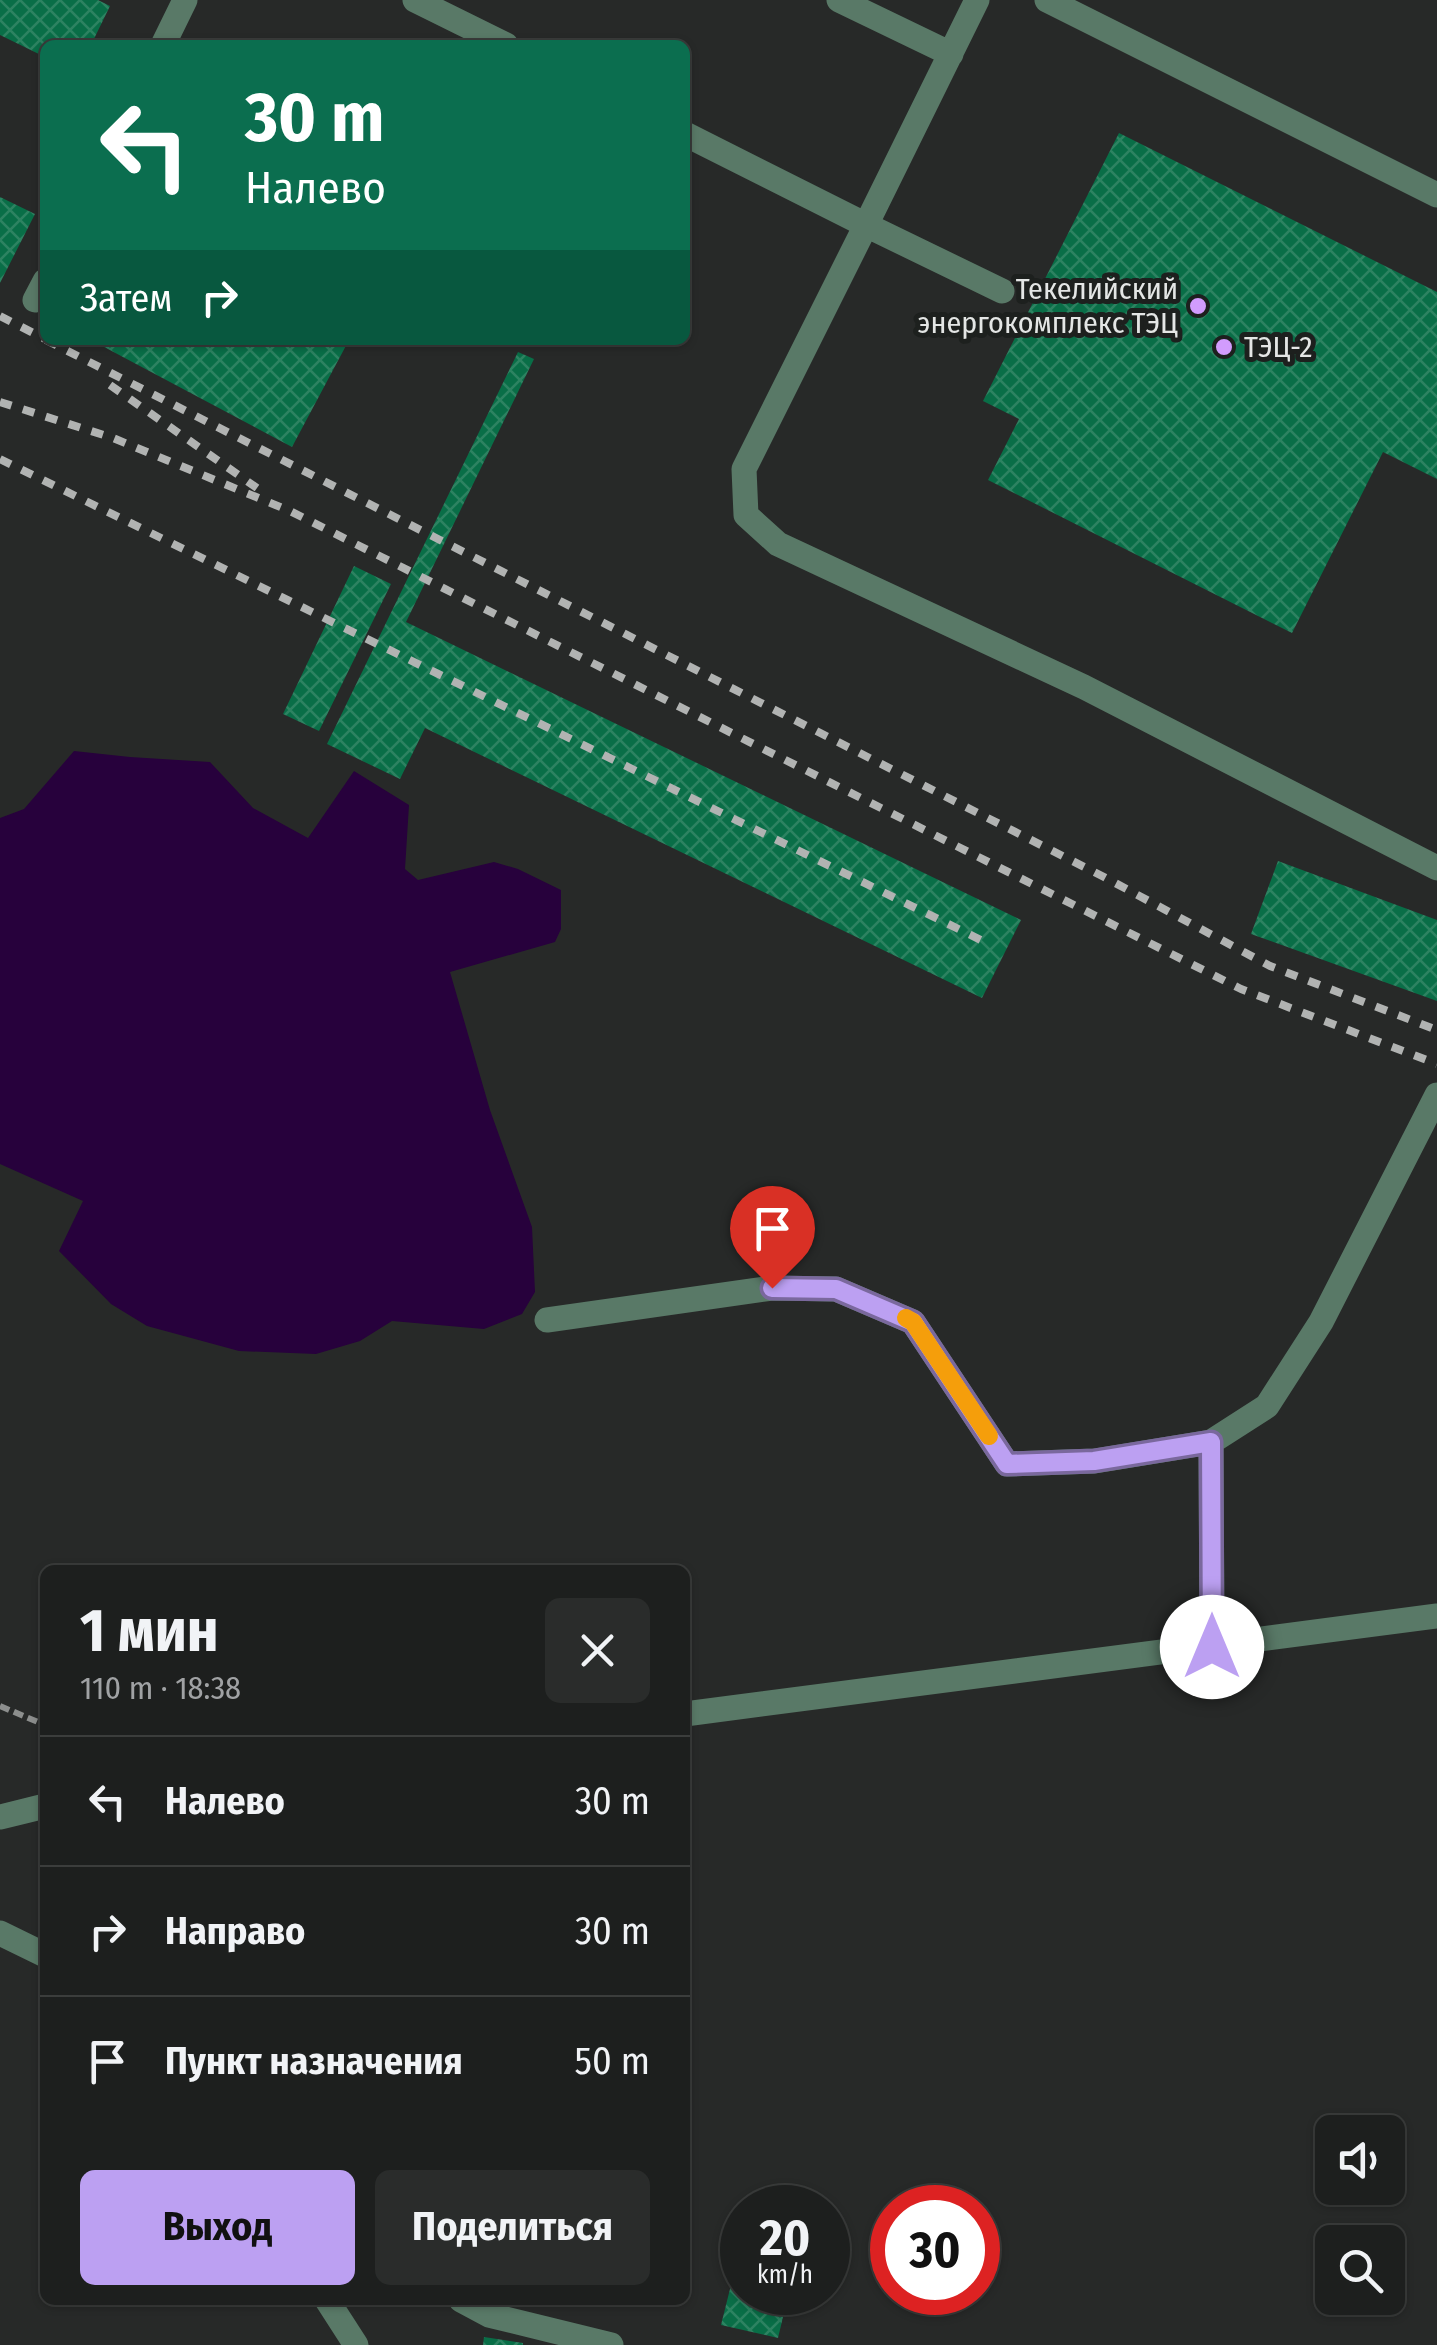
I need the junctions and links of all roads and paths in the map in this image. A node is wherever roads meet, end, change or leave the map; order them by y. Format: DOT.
graph roads {
  1 [pos="186,0"];
  2 [pos="415,0"];
  3 [pos="839,0"];
  4 [pos="977,0"];
  5 [pos="1047,0"];
  6 [pos="166,40"];
  7 [pos="496,40"];
  8 [pos="951,54"];
  9 [pos="690,136"];
  10 [pos="1437,195"];
  11 [pos="866,224"];
  12 [pos="1002,291"];
  13 [pos="1437,868"];
  14 [pos="1437,1095"];
  15 [pos="546,1320"];
  16 [pos="1211,1442"];
  17 [pos="1437,1616"];
  18 [pos="1212,1647"];
  19 [pos="0,1706"];
  20 [pos="690,1713"];
  21 [pos="40,1723"];
  22 [pos="40,1807"];
  23 [pos="0,1817"];
  24 [pos="0,1933"];
  25 [pos="40,1953"];
  26 [pos="331,2305"];
  27 [pos="471,2305"];
  28 [pos="356,2345"];
  29 [pos="611,2345"];
  1 -- 6 [label="street"];
  2 -- 7 [label="street"];
  3 -- 8 [label="street"];
  4 -- 8 [label="street"];
  5 -- 10 [label="street"];
  8 -- 11 [label="street"];
  9 -- 11 [label="street"];
  11 -- 12 [label="street"];
  11 -- 13 [label="street"];
  14 -- 16 [label="street"];
  15 -- 16 [label="street"];
  16 -- 18 [label="street"];
  17 -- 18 [label="street"];
  18 -- 20 [label="street"];
  19 -- 21 [label="path"];
  22 -- 23 [label="street"];
  24 -- 25 [label="street"];
  26 -- 28 [label="street"];
  27 -- 29 [label="street"];
}
